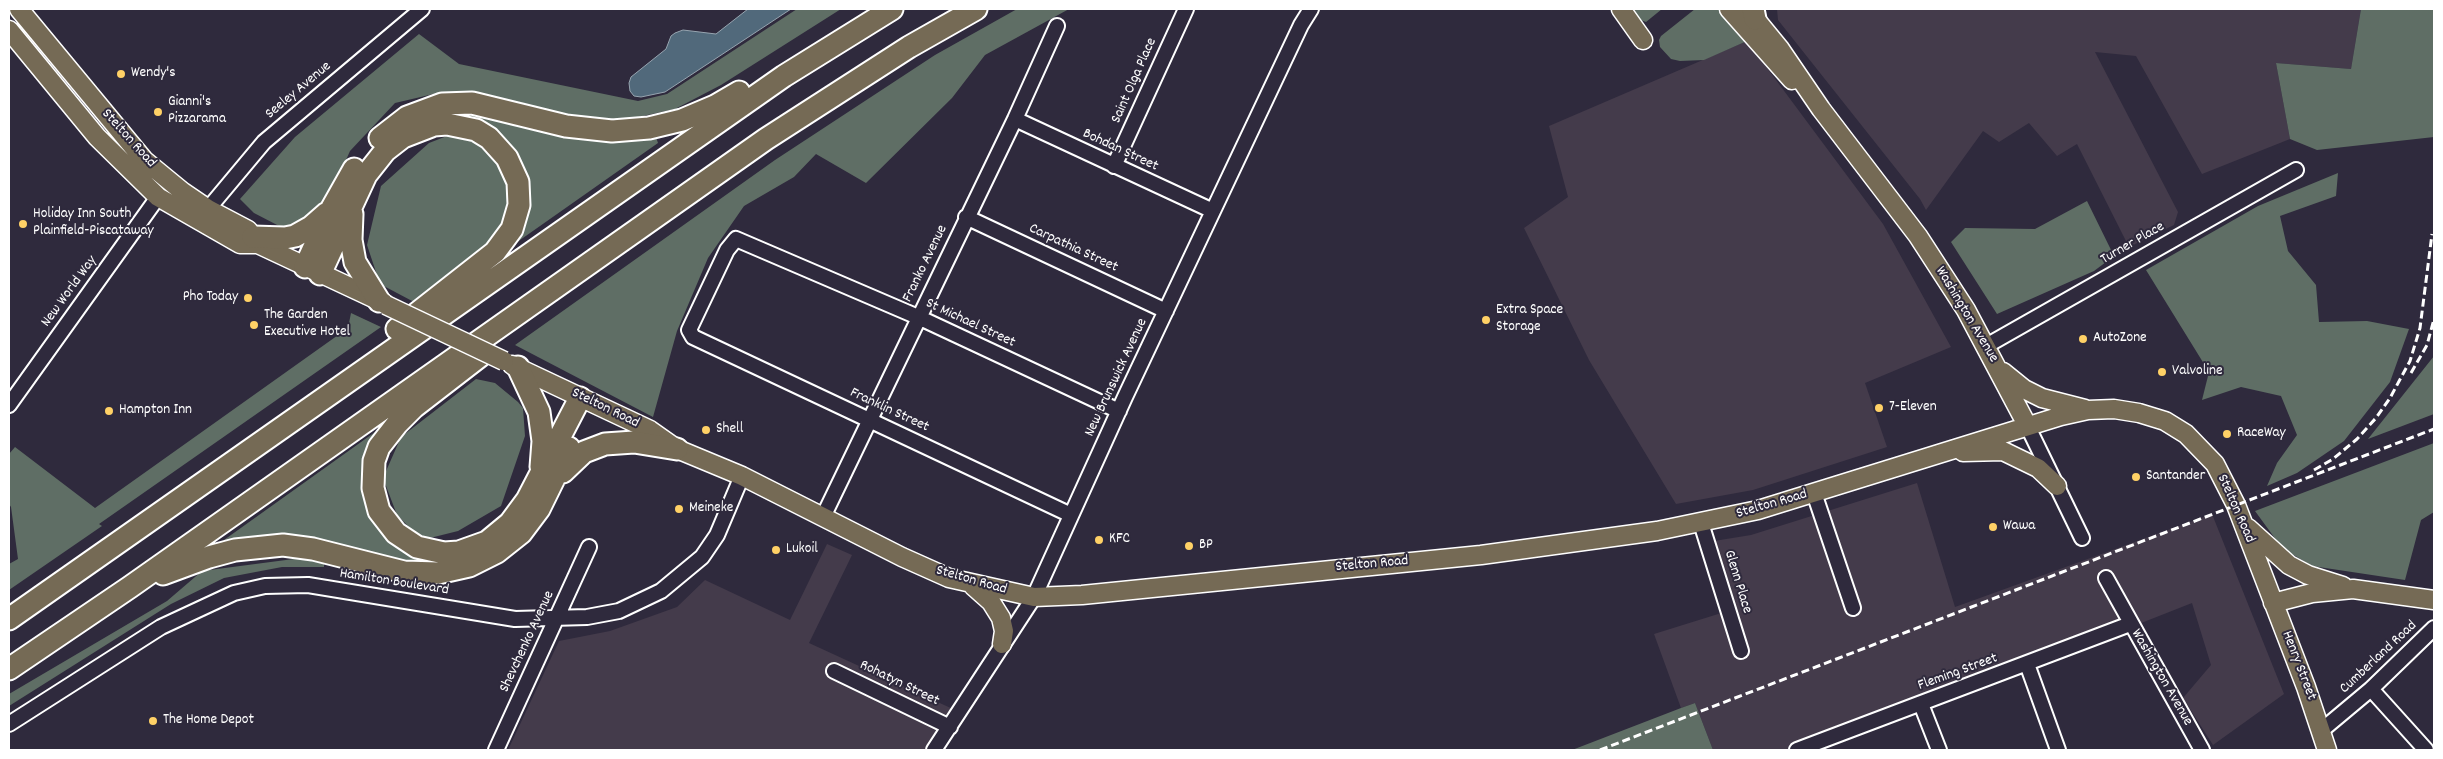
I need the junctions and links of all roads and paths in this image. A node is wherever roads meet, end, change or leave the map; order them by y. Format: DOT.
graph roads {
  1 [pos="19,9"];
  2 [pos="422,9"];
  3 [pos="892,9"];
  4 [pos="976,9"];
  5 [pos="1186,9"];
  6 [pos="1311,9"];
  7 [pos="1621,9"];
  8 [pos="1729,9"];
  9 [pos="1752,12"];
  10 [pos="1057,26"];
  11 [pos="9,30"];
  12 [pos="1643,40"];
  13 [pos="784,76"];
  14 [pos="1820,109"];
  15 [pos="1014,119"];
  16 [pos="1114,166"];
  17 [pos="2296,170"];
  18 [pos="158,197"];
  19 [pos="355,197"];
  20 [pos="332,208"];
  21 [pos="208,209"];
  22 [pos="1213,211"];
  23 [pos="966,217"];
  24 [pos="256,240"];
  25 [pos="312,270"];
  26 [pos="534,302"];
  27 [pos="383,303"];
  28 [pos="1166,311"];
  29 [pos="918,317"];
  30 [pos="693,337"];
  31 [pos="1986,346"];
  32 [pos="511,364"];
  33 [pos="1996,365"];
  34 [pos="342,385"];
  35 [pos="586,400"];
  36 [pos="9,405"];
  37 [pos="2088,410"];
  38 [pos="1119,411"];
  39 [pos="869,419"];
  40 [pos="2027,425"];
  41 [pos="677,449"];
  42 [pos="1942,453"];
  43 [pos="742,476"];
  44 [pos="547,477"];
  45 [pos="2056,486"];
  46 [pos="1814,493"];
  47 [pos="1071,514"];
  48 [pos="823,517"];
  49 [pos="2242,522"];
  50 [pos="1701,523"];
  51 [pos="2082,538"];
  52 [pos="589,547"];
  53 [pos="2106,578"];
  54 [pos="971,584"];
  55 [pos="130,587"];
  56 [pos="2353,589"];
  57 [pos="1034,597"];
  58 [pos="2434,600"];
  59 [pos="2273,603"];
  60 [pos="1854,608"];
  61 [pos="9,619"];
  62 [pos="557,620"];
  63 [pos="2130,624"];
  64 [pos="2434,628"];
  65 [pos="1002,644"];
  66 [pos="1741,651"];
  67 [pos="2027,664"];
  68 [pos="9,669"];
  69 [pos="834,671"];
  70 [pos="2371,689"];
  71 [pos="1921,704"];
  72 [pos="9,724"];
  73 [pos="950,727"];
  74 [pos="2322,730"];
  75 [pos="1813,747"];
  76 [pos="496,750"];
  77 [pos="934,750"];
  78 [pos="1797,750"];
  79 [pos="1939,750"];
  80 [pos="2058,750"];
  81 [pos="2202,750"];
  82 [pos="2327,750"];
  83 [pos="2426,750"];
  1 -- 21 [label="main road, Stelton Road"];
  2 -- 21 [label="street, Seeley Avenue"];
  3 -- 13 [label="highway"];
  4 -- 26 [label="highway"];
  5 -- 16 [label="street, Saint Olga Place"];
  6 -- 22 [label="street, New Brunswick Avenue"];
  7 -- 12 [label="main road"];
  8 -- 14 [label="main road, Washington Avenue"];
  9 -- 14 [label="main road, Washington Avenue"];
  10 -- 15 [label="street, Franko Avenue"];
  11 -- 18 [label="main road, Stelton Road"];
  13 -- 20 [label="highway"];
  13 -- 34 [label="highway"];
  14 -- 31 [label="main road, Washington Avenue"];
  15 -- 16 [label="street, Bohdan Street"];
  15 -- 23 [label="street, Franko Avenue"];
  16 -- 22 [label="street, Bohdan Street"];
  17 -- 31 [label="street, Turner Place"];
  18 -- 24 [label="main road, Stelton Road"];
  18 -- 36 [label="street, New World Way"];
  19 -- 25 [label="highway"];
  19 -- 27 [label="highway"];
  19 -- 34 [label="highway"];
  20 -- 24 [label="highway"];
  20 -- 25 [label="highway"];
  21 -- 24 [label="main road, Stelton Road"];
  22 -- 28 [label="street, New Brunswick Avenue"];
  23 -- 28 [label="street, Carpathia Street"];
  23 -- 29 [label="street, Franko Avenue"];
  24 -- 25 [label="main road, Stelton Road"];
  25 -- 27 [label="main road, Stelton Road"];
  26 -- 44 [label="highway"];
  26 -- 55 [label="highway"];
  27 -- 32 [label="main road, Stelton Road, bridge"];
  28 -- 38 [label="street, New Brunswick Avenue"];
  29 -- 30 [label="street, St Michael Street"];
  29 -- 38 [label="street, St Michael Street"];
  29 -- 39 [label="street, Franko Avenue"];
  30 -- 39 [label="street, Franklin Street"];
  31 -- 33 [label="main road, Washington Avenue"];
  32 -- 35 [label="main road, Stelton Road"];
  32 -- 44 [label="highway"];
  33 -- 37 [label="main road"];
  33 -- 40 [label="main road, Washington Avenue"];
  34 -- 61 [label="highway"];
  35 -- 41 [label="main road, Stelton Road"];
  35 -- 44 [label="highway"];
  37 -- 40 [label="main road, Stelton Road"];
  37 -- 49 [label="main road, Stelton Road"];
  38 -- 47 [label="street, New Brunswick Avenue"];
  39 -- 47 [label="street, Franklin Street"];
  39 -- 48 [label="street, Franko Avenue"];
  40 -- 42 [label="main road, Stelton Road"];
  40 -- 45 [label="street, Washington Avenue"];
  41 -- 43 [label="main road, Stelton Road"];
  41 -- 44 [label="highway"];
  42 -- 45 [label="main road"];
  42 -- 46 [label="main road, Stelton Road"];
  43 -- 48 [label="main road, Stelton Road"];
  43 -- 62 [label="street, Hamilton Boulevard"];
  44 -- 55 [label="highway"];
  45 -- 51 [label="street, Washington Avenue"];
  46 -- 50 [label="main road, Stelton Road"];
  46 -- 60 [label="street"];
  47 -- 57 [label="street, New Brunswick Avenue"];
  48 -- 54 [label="main road, Stelton Road"];
  49 -- 56 [label="main road"];
  49 -- 59 [label="main road, Stelton Road"];
  50 -- 57 [label="main road, Stelton Road"];
  50 -- 66 [label="street, Glenn Place"];
  52 -- 62 [label="street, Shevchenko Avenue"];
  53 -- 63 [label="street, Washington Avenue"];
  54 -- 57 [label="main road, Stelton Road"];
  54 -- 65 [label="main road"];
  55 -- 68 [label="highway"];
  56 -- 58 [label="main road"];
  56 -- 59 [label="main road"];
  57 -- 65 [label="street, New Brunswick Avenue"];
  59 -- 74 [label="main road, Henry Street"];
  62 -- 72 [label="street, Hamilton Boulevard"];
  62 -- 76 [label="street, Shevchenko Avenue"];
  63 -- 67 [label="street, Fleming Street"];
  63 -- 81 [label="street, Washington Avenue"];
  64 -- 70 [label="street, Cumberland Road"];
  65 -- 73 [label="street, New Brunswick Avenue"];
  67 -- 71 [label="street, Fleming Street"];
  67 -- 80 [label="street"];
  69 -- 73 [label="street, Rohatyn Street"];
  70 -- 74 [label="street, Cumberland Road"];
  70 -- 83 [label="street"];
  71 -- 75 [label="street, Fleming Street"];
  71 -- 79 [label="street"];
  73 -- 77 [label="street, New Brunswick Avenue"];
  74 -- 82 [label="main road"];
  75 -- 78 [label="street, Fleming Street"];
}
